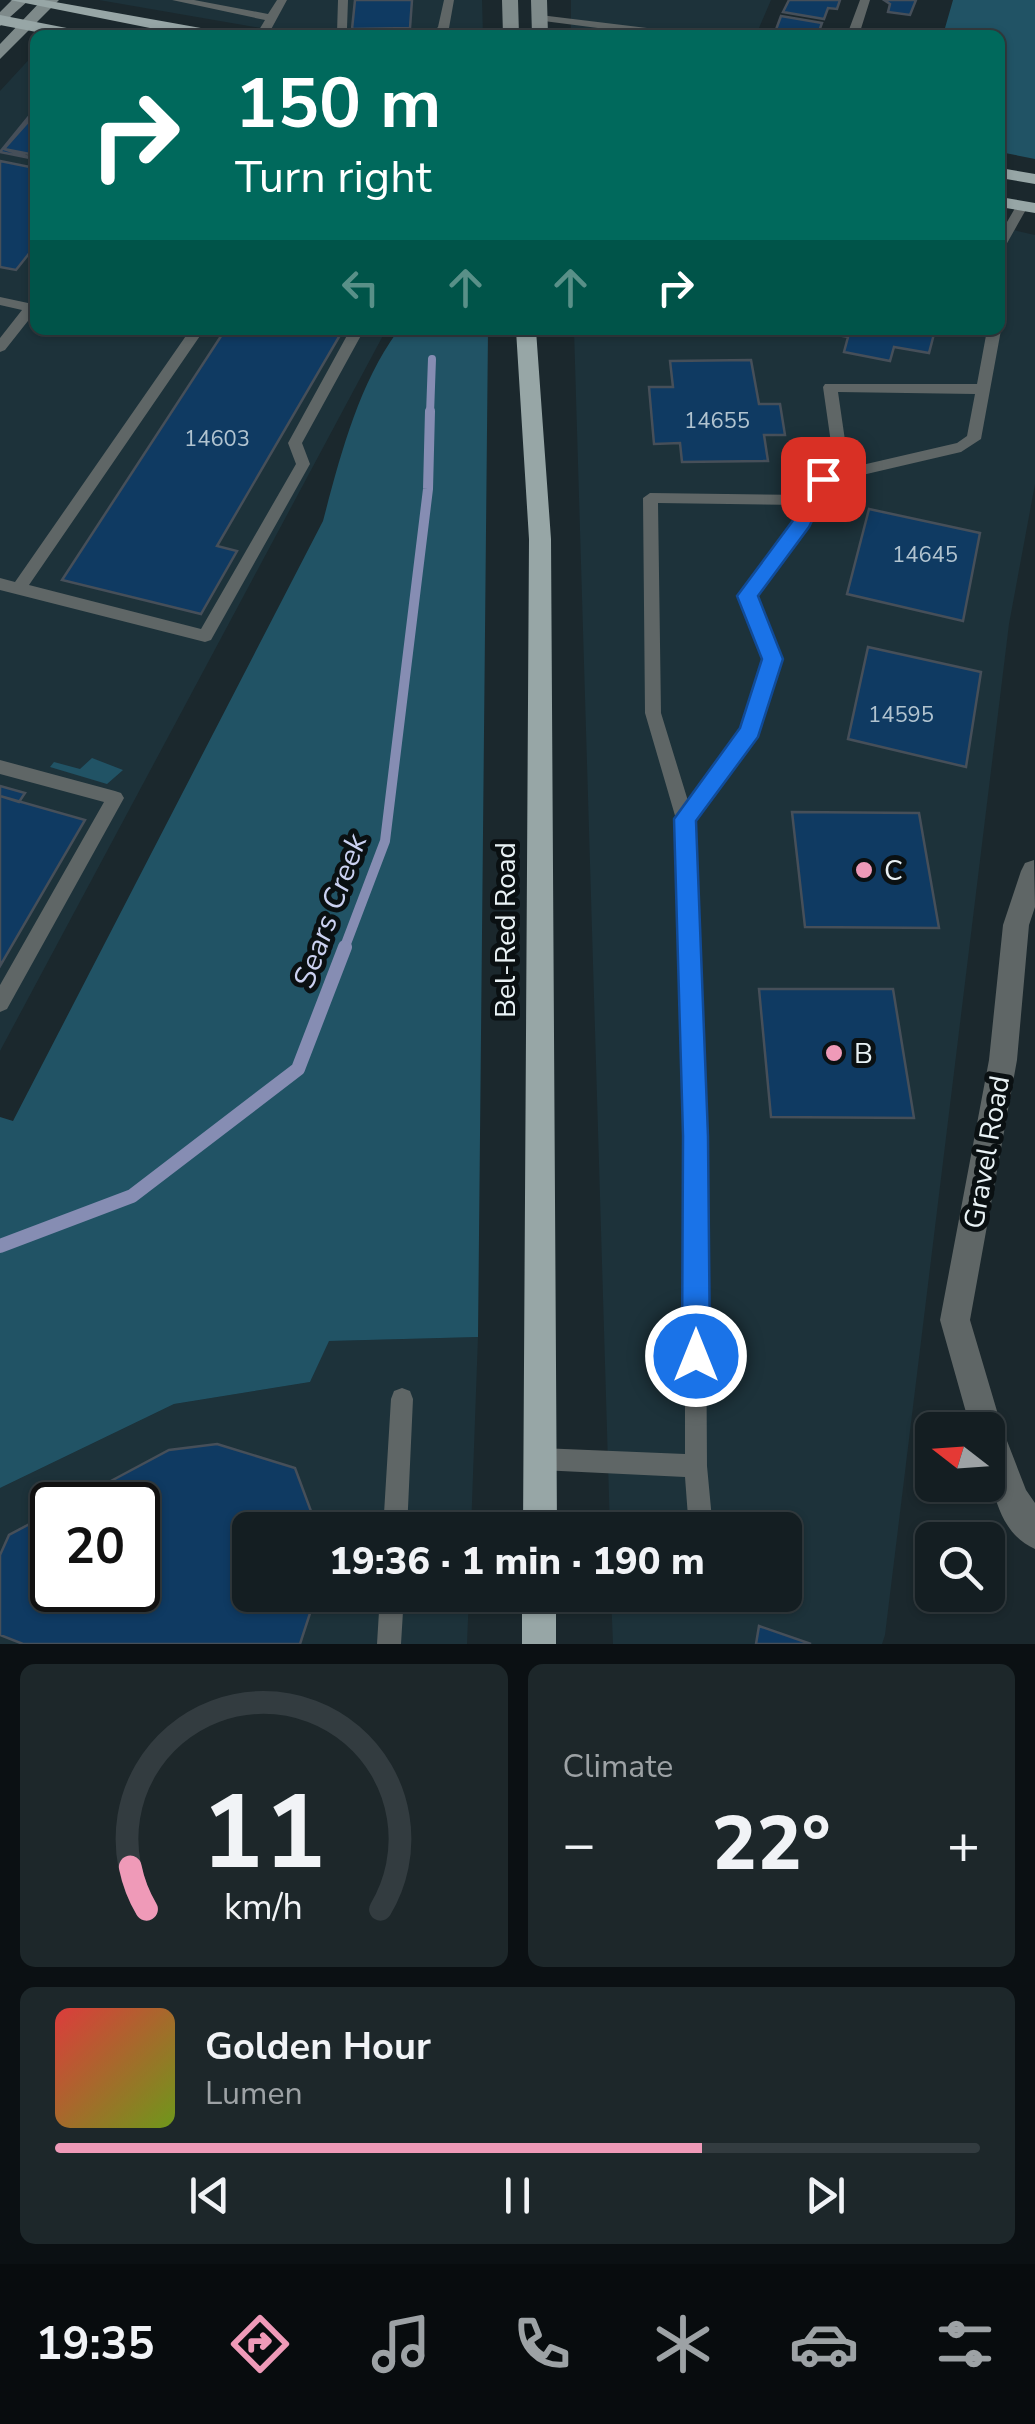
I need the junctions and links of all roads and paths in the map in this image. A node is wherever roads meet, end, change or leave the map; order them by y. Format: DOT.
graph roads {
  1 [pos="20,0"];
  2 [pos="177,0"];
  3 [pos="282,0"];
  4 [pos="344,0"];
  5 [pos="449,0"];
  6 [pos="510,0"];
  7 [pos="539,0"];
  8 [pos="865,0"];
  9 [pos="49,2"];
  10 [pos="272,18"];
  11 [pos="0,21"];
  12 [pos="27,26"];
  13 [pos="540,27"];
  14 [pos="49,30"];
  15 [pos="187,30"];
  16 [pos="265,30"];
  17 [pos="344,30"];
  18 [pos="441,30"];
  19 [pos="511,30"];
  20 [pos="596,30"];
  21 [pos="855,30"];
  22 [pos="0,54"];
  23 [pos="1005,173"];
  24 [pos="1035,179"];
  25 [pos="1028,207"];
  26 [pos="1005,238"];
  27 [pos="0,301"];
  28 [pos="30,305"];
  29 [pos="30,309"];
  30 [pos="194,335"];
  31 [pos="354,335"];
  32 [pos="526,335"];
  33 [pos="993,335"];
  34 [pos="0,347"];
  35 [pos="983,389"];
  36 [pos="843,475"];
  37 [pos="813,500"];
  38 [pos="0,584"];
  39 [pos="18,588"];
  40 [pos="0,767"];
  41 [pos="685,819"];
  42 [pos="1034,871"];
  43 [pos="0,1002"];
  44 [pos="402,1398"];
  45 [pos="982,1412"];
  46 [pos="540,1459"];
  47 [pos="696,1466"];
  48 [pos="1005,1479"];
  49 [pos="396,1512"];
  50 [pos="540,1512"];
  51 [pos="700,1512"];
  52 [pos="1035,1532"];
  53 [pos="391,1612"];
  54 [pos="539,1612"];
  55 [pos="389,1644"];
  56 [pos="539,1644"];
  1 -- 9 [label="main road"];
  1 -- 11 [label="main road"];
  2 -- 10 [label="lane"];
  3 -- 10 [label="lane"];
  4 -- 17 [label="lane"];
  5 -- 18 [label="lane"];
  6 -- 19 [label="main road"];
  7 -- 13 [label="main road"];
  8 -- 21 [label="lane"];
  9 -- 12 [label="main road"];
  9 -- 15 [label="main road"];
  10 -- 16 [label="lane"];
  11 -- 12 [label="main road"];
  12 -- 14 [label="main road"];
  12 -- 22 [label="main road"];
  13 -- 20 [label="lane"];
  23 -- 24 [label="main road"];
  25 -- 26 [label="lane"];
  27 -- 28 [label="lane"];
  29 -- 34 [label="lane"];
  30 -- 39 [label="lane"];
  31 -- 39 [label="lane"];
  32 -- 46 [label="main road, Bel-Red Road"];
  33 -- 35 [label="lane"];
  35 -- 36 [label="lane"];
  35 -- 36 [label="lane"];
  36 -- 37 [label="lane"];
  37 -- 41 [label="lane"];
  37 -- 41 [label="lane"];
  38 -- 39 [label="lane"];
  40 -- 43 [label="lane"];
  41 -- 47 [label="lane"];
  42 -- 45 [label="street, Gravel Road"];
  44 -- 49 [label="lane"];
  46 -- 47 [label="lane"];
  46 -- 50 [label="main road, Bel-Red Road"];
  47 -- 51 [label="lane"];
  48 -- 52 [label="street, Gravel Road"];
  53 -- 55 [label="lane"];
  54 -- 56 [label="main road"];
}
